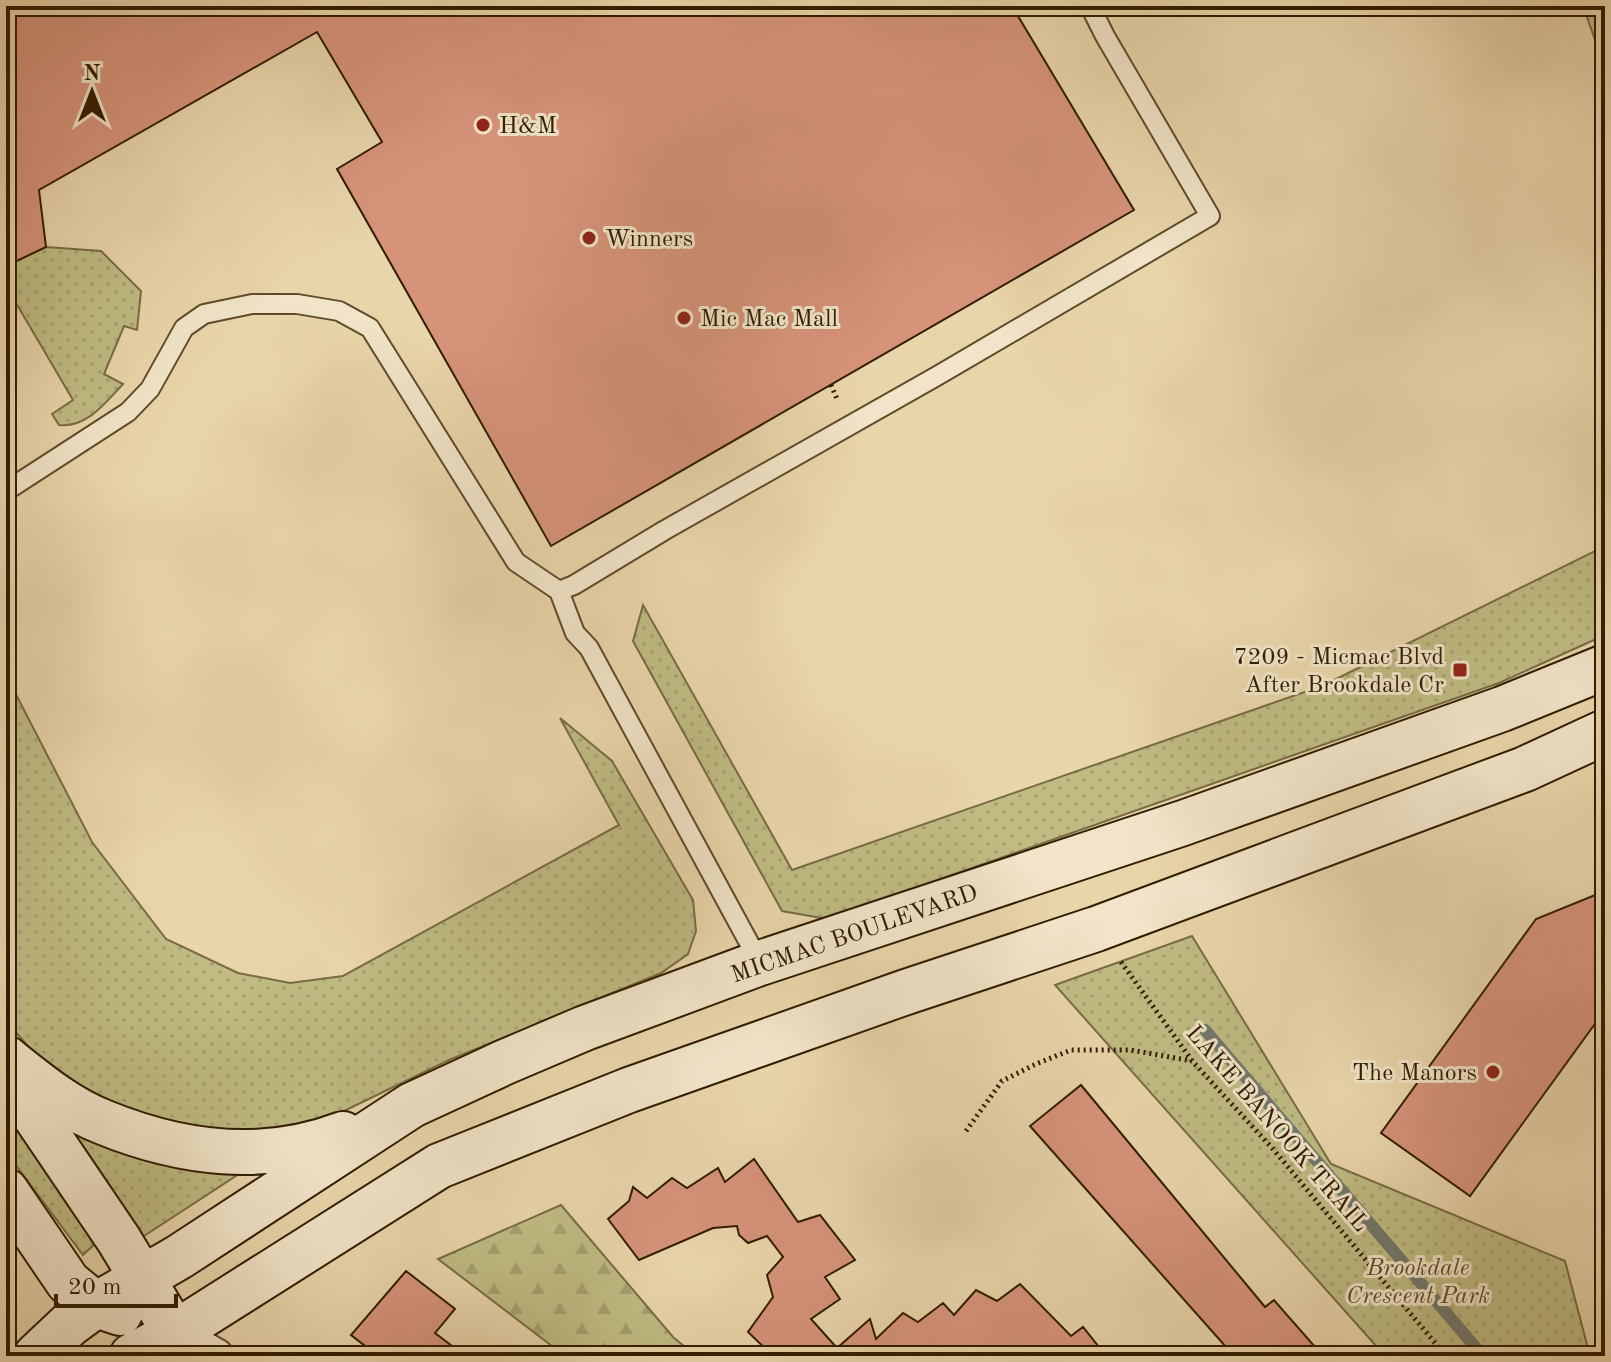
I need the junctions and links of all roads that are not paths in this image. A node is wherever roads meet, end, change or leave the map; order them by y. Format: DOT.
graph roads {
  1 [pos="1090,6"];
  2 [pos="6,491"];
  3 [pos="559,591"];
  4 [pos="1605,667"];
  5 [pos="1605,732"];
  6 [pos="760,963"];
  7 [pos="6,1058"];
  8 [pos="6,1073"];
  9 [pos="412,1105"];
  10 [pos="6,1191"];
  11 [pos="140,1277"];
  12 [pos="96,1305"];
  13 [pos="175,1333"];
  14 [pos="36,1356"];
  15 [pos="132,1356"];
  16 [pos="216,1356"];
  1 -- 3 [label="lane"];
  2 -- 3 [label="lane"];
  3 -- 6 [label="lane"];
  4 -- 6 [label="street, MICMAC BOULEVARD"];
  5 -- 13 [label="street"];
  6 -- 9 [label="street, MICMAC BOULEVARD"];
  7 -- 9 [label="street"];
  8 -- 11 [label="street"];
  9 -- 11 [label="street, MICMAC BOULEVARD"];
  10 -- 12 [label="street"];
  11 -- 12 [label="street, MICMAC BOULEVARD"];
  11 -- 13 [label="street"];
  12 -- 13 [label="street"];
  12 -- 14 [label="street, MICMAC BOULEVARD"];
  13 -- 15 [label="street"];
  13 -- 16 [label="street"];
}
